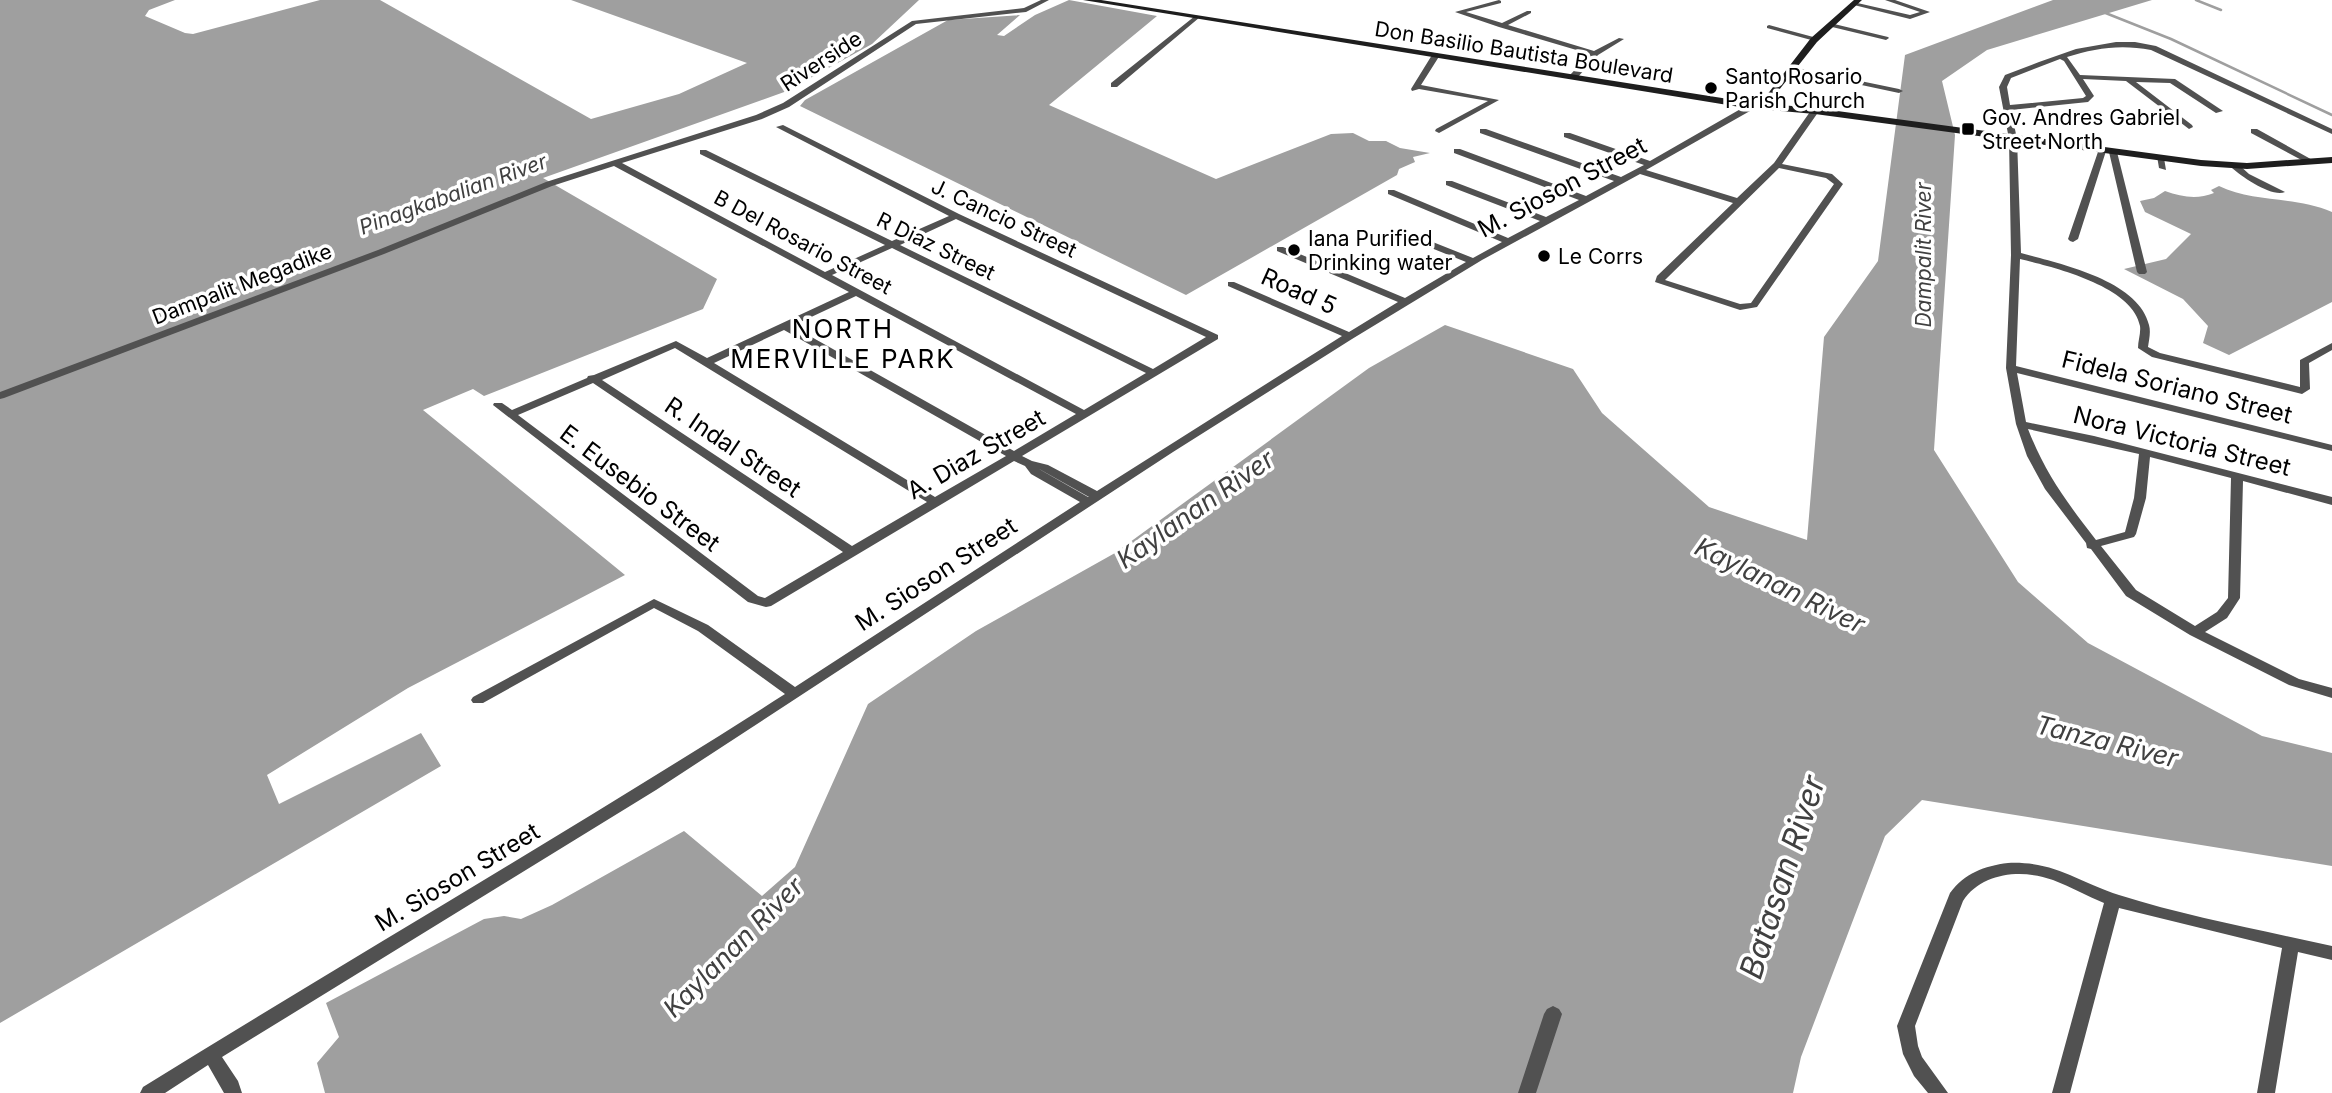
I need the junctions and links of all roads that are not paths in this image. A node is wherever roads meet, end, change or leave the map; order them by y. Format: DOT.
graph roads {
  1 [pos="1046,0"];
  2 [pos="1087,0"];
  3 [pos="1888,0"];
  4 [pos="1499,2"];
  5 [pos="1856,2"];
  6 [pos="1529,12"];
  7 [pos="1459,14"];
  8 [pos="1196,17"];
  9 [pos="1445,17"];
  10 [pos="1830,25"];
  11 [pos="1501,26"];
  12 [pos="1769,26"];
  13 [pos="1895,32"];
  14 [pos="1868,34"];
  15 [pos="1886,38"];
  16 [pos="1620,39"];
  17 [pos="1815,39"];
  18 [pos="1595,53"];
  19 [pos="1436,55"];
  20 [pos="2061,56"];
  21 [pos="1791,68"];
  22 [pos="1573,77"];
  23 [pos="2079,77"];
  24 [pos="2130,81"];
  25 [pos="1114,85"];
  26 [pos="1899,91"];
  27 [pos="1758,105"];
  28 [pos="2008,108"];
  29 [pos="1815,111"];
  30 [pos="2219,111"];
  31 [pos="780,127"];
  32 [pos="2189,127"];
  33 [pos="1439,131"];
  34 [pos="1483,131"];
  35 [pos="2254,131"];
  36 [pos="2332,132"];
  37 [pos="1567,135"];
  38 [pos="2013,139"];
  39 [pos="1457,151"];
  40 [pos="2102,151"];
  41 [pos="703,152"];
  42 [pos="2113,152"];
  43 [pos="2332,160"];
  44 [pos="2312,162"];
  45 [pos="615,163"];
  46 [pos="1650,164"];
  47 [pos="1777,165"];
  48 [pos="2235,166"];
  49 [pos="1639,171"];
  50 [pos="1620,180"];
  51 [pos="1449,183"];
  52 [pos="1391,192"];
  53 [pos="2281,192"];
  54 [pos="1583,198"];
  55 [pos="1740,202"];
  56 [pos="956,216"];
  57 [pos="1543,219"];
  58 [pos="1397,230"];
  59 [pos="2073,239"];
  60 [pos="1507,241"];
  61 [pos="895,245"];
  62 [pos="1280,250"];
  63 [pos="2016,255"];
  64 [pos="1473,261"];
  65 [pos="2142,272"];
  66 [pos="825,275"];
  67 [pos="1231,284"];
  68 [pos="856,292"];
  69 [pos="1406,302"];
  70 [pos="786,327"];
  71 [pos="1350,336"];
  72 [pos="1214,337"];
  73 [pos="2332,346"];
  74 [pos="707,362"];
  75 [pos="2011,368"];
  76 [pos="1154,373"];
  77 [pos="592,378"];
  78 [pos="0,396"];
  79 [pos="498,405"];
  80 [pos="1084,414"];
  81 [pos="510,415"];
  82 [pos="2021,424"];
  83 [pos="2332,448"];
  84 [pos="2145,452"];
  85 [pos="1016,457"];
  86 [pos="2237,477"];
  87 [pos="1094,500"];
  88 [pos="2332,501"];
  89 [pos="935,502"];
  90 [pos="2091,545"];
  91 [pos="851,551"];
  92 [pos="758,603"];
  93 [pos="2195,632"];
  94 [pos="2332,692"];
  95 [pos="794,694"];
  96 [pos="478,700"];
  97 [pos="2113,899"];
  98 [pos="2291,943"];
  99 [pos="2332,953"];
  100 [pos="1553,1014"];
  101 [pos="211,1055"];
  102 [pos="149,1093"];
  103 [pos="233,1093"];
  104 [pos="1527,1093"];
  105 [pos="1939,1093"];
  106 [pos="2061,1093"];
  107 [pos="2266,1093"];
  1 -- 45 [label="street, Riverside"];
  2 -- 8 [label="main road, Don Basilio Bautista Boulevard"];
  3 -- 5 [label="street"];
  4 -- 7 [label="street"];
  5 -- 10 [label="main road"];
  6 -- 11 [label="street"];
  7 -- 9 [label="street"];
  7 -- 11 [label="street"];
  8 -- 19 [label="main road, Don Basilio Bautista Boulevard"];
  8 -- 25 [label="street"];
  10 -- 14 [label="street"];
  10 -- 17 [label="main road"];
  11 -- 18 [label="street"];
  12 -- 17 [label="street"];
  13 -- 14 [label="street"];
  14 -- 15 [label="street"];
  16 -- 18 [label="street"];
  17 -- 21 [label="main road"];
  18 -- 22 [label="street"];
  19 -- 22 [label="main road, Don Basilio Bautista Boulevard"];
  19 -- 33 [label="street"];
  20 -- 23 [label="street"];
  20 -- 28 [label="street"];
  20 -- 36 [label="street"];
  21 -- 26 [label="street"];
  21 -- 27 [label="main road"];
  22 -- 27 [label="main road, Don Basilio Bautista Boulevard"];
  23 -- 24 [label="street"];
  23 -- 28 [label="street"];
  24 -- 30 [label="street"];
  24 -- 32 [label="street"];
  27 -- 29 [label="main road, Don Basilio Bautista Boulevard"];
  27 -- 46 [label="street, M. Sioson Street"];
  28 -- 38 [label="street"];
  29 -- 38 [label="main road, Don Basilio Bautista Boulevard"];
  29 -- 47 [label="street"];
  31 -- 56 [label="street, J. Cancio Street"];
  34 -- 50 [label="street"];
  35 -- 44 [label="street"];
  37 -- 46 [label="street"];
  38 -- 40 [label="main road, Don Basilio Bautista Boulevard"];
  38 -- 63 [label="street"];
  39 -- 54 [label="street"];
  40 -- 42 [label="main road, Don Basilio Bautista Boulevard"];
  40 -- 59 [label="street"];
  41 -- 61 [label="street, R Diaz Street"];
  42 -- 48 [label="main road, Don Basilio Bautista Boulevard"];
  42 -- 65 [label="street"];
  43 -- 44 [label="main road, Don Basilio Bautista Boulevard"];
  44 -- 48 [label="main road, Don Basilio Bautista Boulevard"];
  45 -- 66 [label="street, B Del Rosario Street"];
  45 -- 78 [label="street, Dampalit Megadike"];
  46 -- 49 [label="street, M. Sioson Street"];
  47 -- 55 [label="street"];
  47 -- 55 [label="street"];
  48 -- 53 [label="street"];
  49 -- 50 [label="street, M. Sioson Street"];
  49 -- 55 [label="street"];
  50 -- 54 [label="street, M. Sioson Street"];
  51 -- 57 [label="street"];
  52 -- 60 [label="street"];
  54 -- 57 [label="street, M. Sioson Street"];
  56 -- 61 [label="street"];
  56 -- 72 [label="street, J. Cancio Street"];
  57 -- 60 [label="street, M. Sioson Street"];
  58 -- 64 [label="street"];
  60 -- 64 [label="street, M. Sioson Street"];
  61 -- 66 [label="street"];
  61 -- 76 [label="street, R Diaz Street"];
  62 -- 69 [label="street"];
  63 -- 73 [label="street"];
  63 -- 75 [label="street"];
  64 -- 69 [label="street, M. Sioson Street"];
  66 -- 68 [label="street, B Del Rosario Street"];
  67 -- 71 [label="street, Road 5"];
  68 -- 70 [label="street"];
  68 -- 80 [label="street, B Del Rosario Street"];
  69 -- 71 [label="street, M. Sioson Street"];
  70 -- 74 [label="street"];
  70 -- 85 [label="street"];
  71 -- 87 [label="street, M. Sioson Street"];
  72 -- 76 [label="street, A. Diaz Street"];
  74 -- 77 [label="street"];
  74 -- 89 [label="street"];
  75 -- 82 [label="street"];
  75 -- 83 [label="street, Fidela Soriano Street"];
  76 -- 80 [label="street, A. Diaz Street"];
  77 -- 81 [label="street"];
  77 -- 91 [label="street, R. Indal Street"];
  79 -- 81 [label="street, E. Eusebio Street"];
  80 -- 85 [label="street, A. Diaz Street"];
  81 -- 92 [label="street, E. Eusebio Street"];
  82 -- 84 [label="street, Nora Victoria Street"];
  82 -- 90 [label="street"];
  84 -- 86 [label="street, Nora Victoria Street"];
  84 -- 90 [label="street"];
  85 -- 87 [label="street"];
  85 -- 89 [label="street, A. Diaz Street"];
  86 -- 88 [label="street, Nora Victoria Street"];
  86 -- 93 [label="street"];
  87 -- 95 [label="street, M. Sioson Street"];
  89 -- 91 [label="street, A. Diaz Street"];
  90 -- 93 [label="street"];
  91 -- 92 [label="street, A. Diaz Street"];
  93 -- 94 [label="street"];
  95 -- 96 [label="street"];
  95 -- 101 [label="street, M. Sioson Street"];
  97 -- 98 [label="street"];
  97 -- 105 [label="street"];
  97 -- 106 [label="street"];
  98 -- 99 [label="street"];
  98 -- 107 [label="street"];
  100 -- 104 [label="street"];
  101 -- 102 [label="street, M. Sioson Street"];
  101 -- 103 [label="street"];
}
